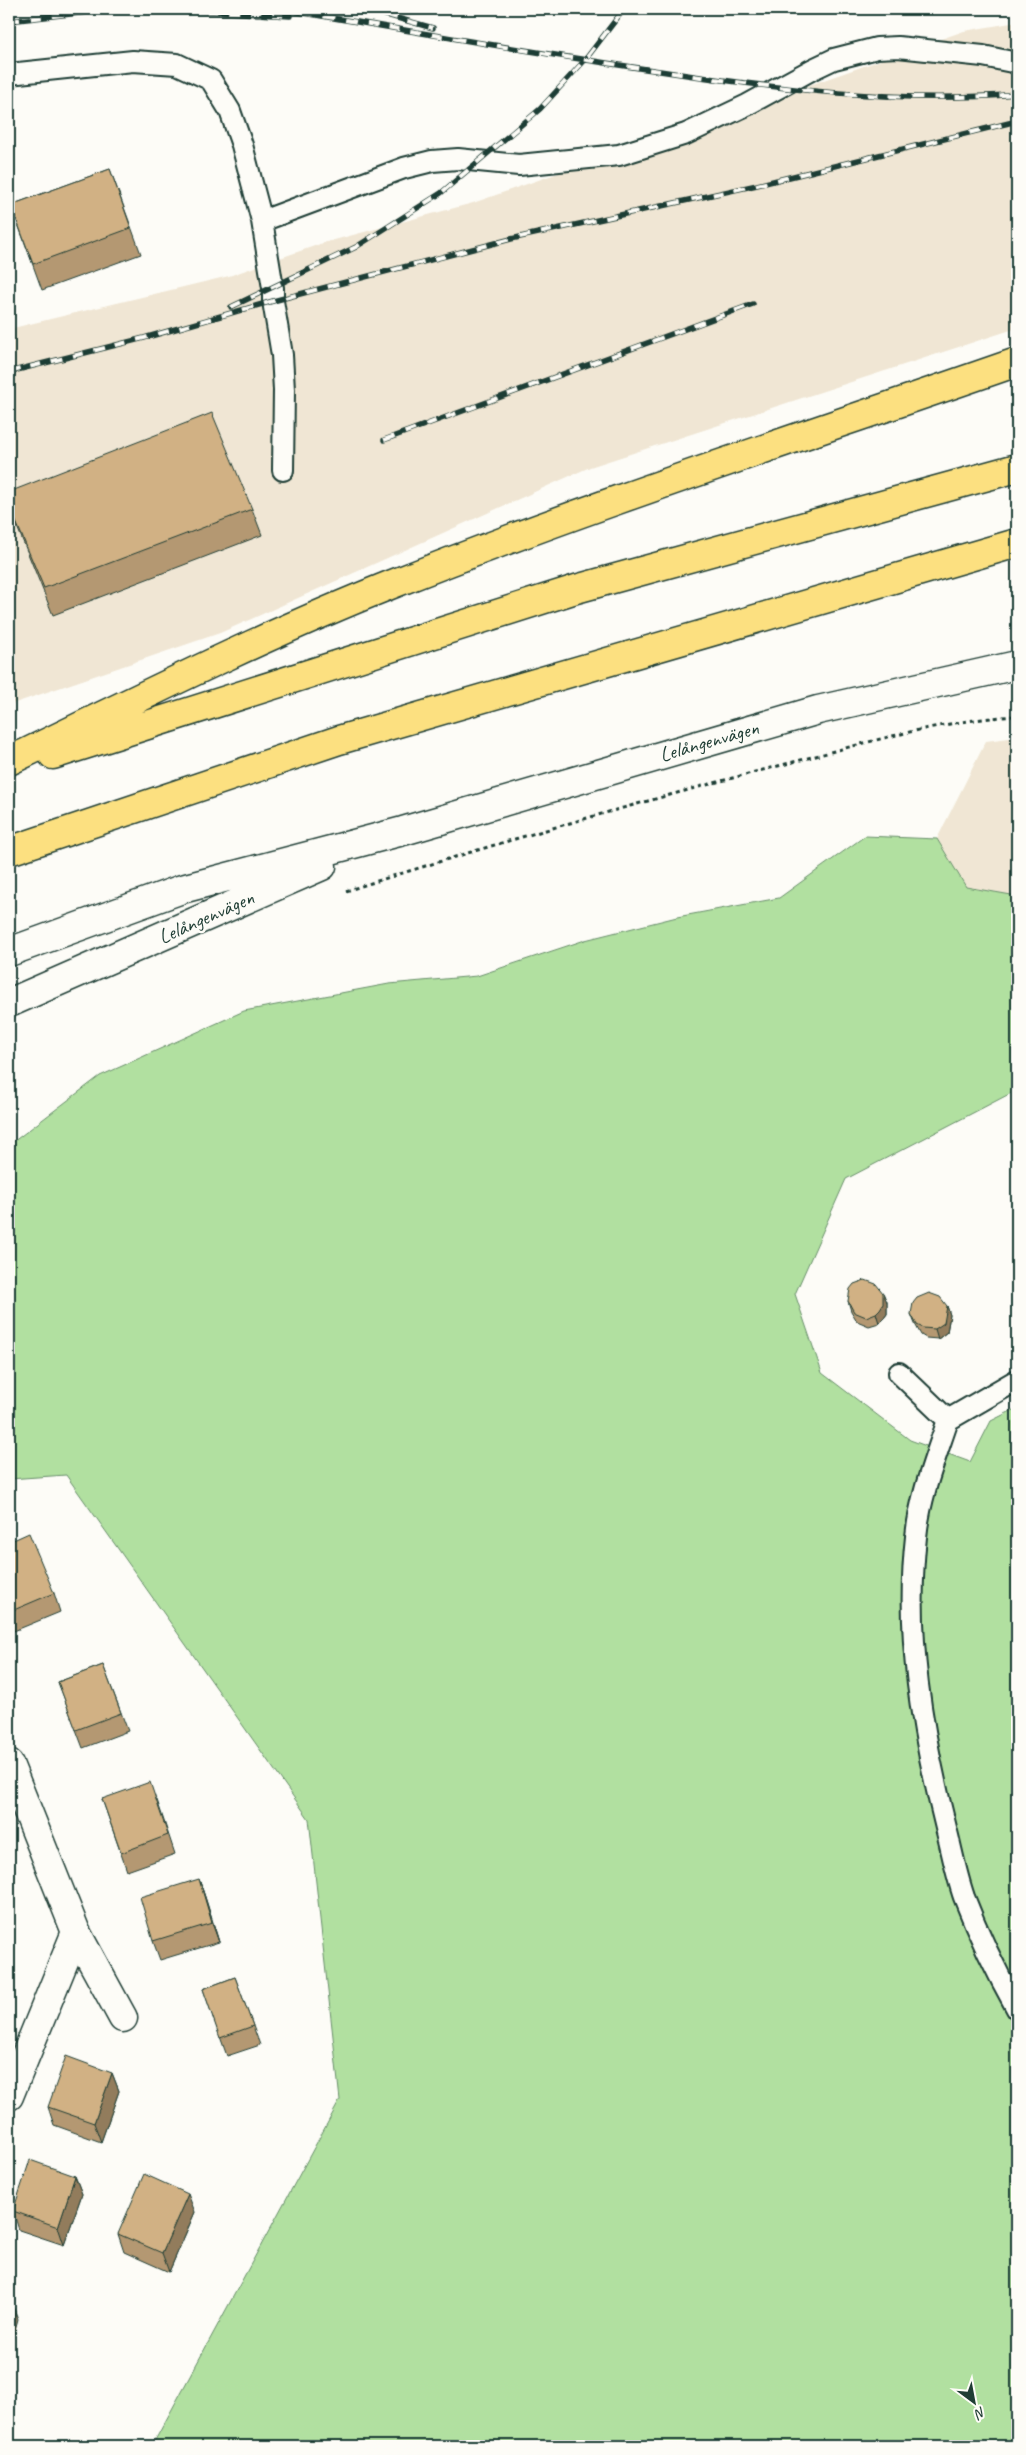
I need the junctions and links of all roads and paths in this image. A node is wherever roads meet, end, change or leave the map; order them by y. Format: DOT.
graph roads {
  1 [pos="1017,63"];
  2 [pos="9,74"];
  3 [pos="262,221"];
  4 [pos="1017,362"];
  5 [pos="1017,468"];
  6 [pos="283,470"];
  7 [pos="1017,543"];
  8 [pos="1017,665"];
  9 [pos="1017,716"];
  10 [pos="9,761"];
  11 [pos="9,770"];
  12 [pos="403,831"];
  13 [pos="9,851"];
  14 [pos="342,892"];
  15 [pos="9,952"];
  16 [pos="9,1003"];
  17 [pos="899,1373"];
  18 [pos="1017,1380"];
  19 [pos="948,1420"];
  20 [pos="9,1764"];
  21 [pos="76,1932"];
  22 [pos="1017,2009"];
  23 [pos="123,2018"];
  24 [pos="9,2096"];
  1 -- 3 [label="lane"];
  2 -- 3 [label="lane"];
  3 -- 6 [label="lane"];
  4 -- 10 [label="highway"];
  5 -- 11 [label="highway"];
  7 -- 13 [label="highway"];
  8 -- 12 [label="street, Lelångenvägen"];
  9 -- 14 [label="path"];
  12 -- 15 [label="street, Lelångenvägen"];
  12 -- 16 [label="street, Lelångenvägen"];
  17 -- 19 [label="lane"];
  18 -- 19 [label="lane"];
  19 -- 22 [label="lane"];
  20 -- 21 [label="street"];
  21 -- 23 [label="street"];
  21 -- 24 [label="street"];
}
